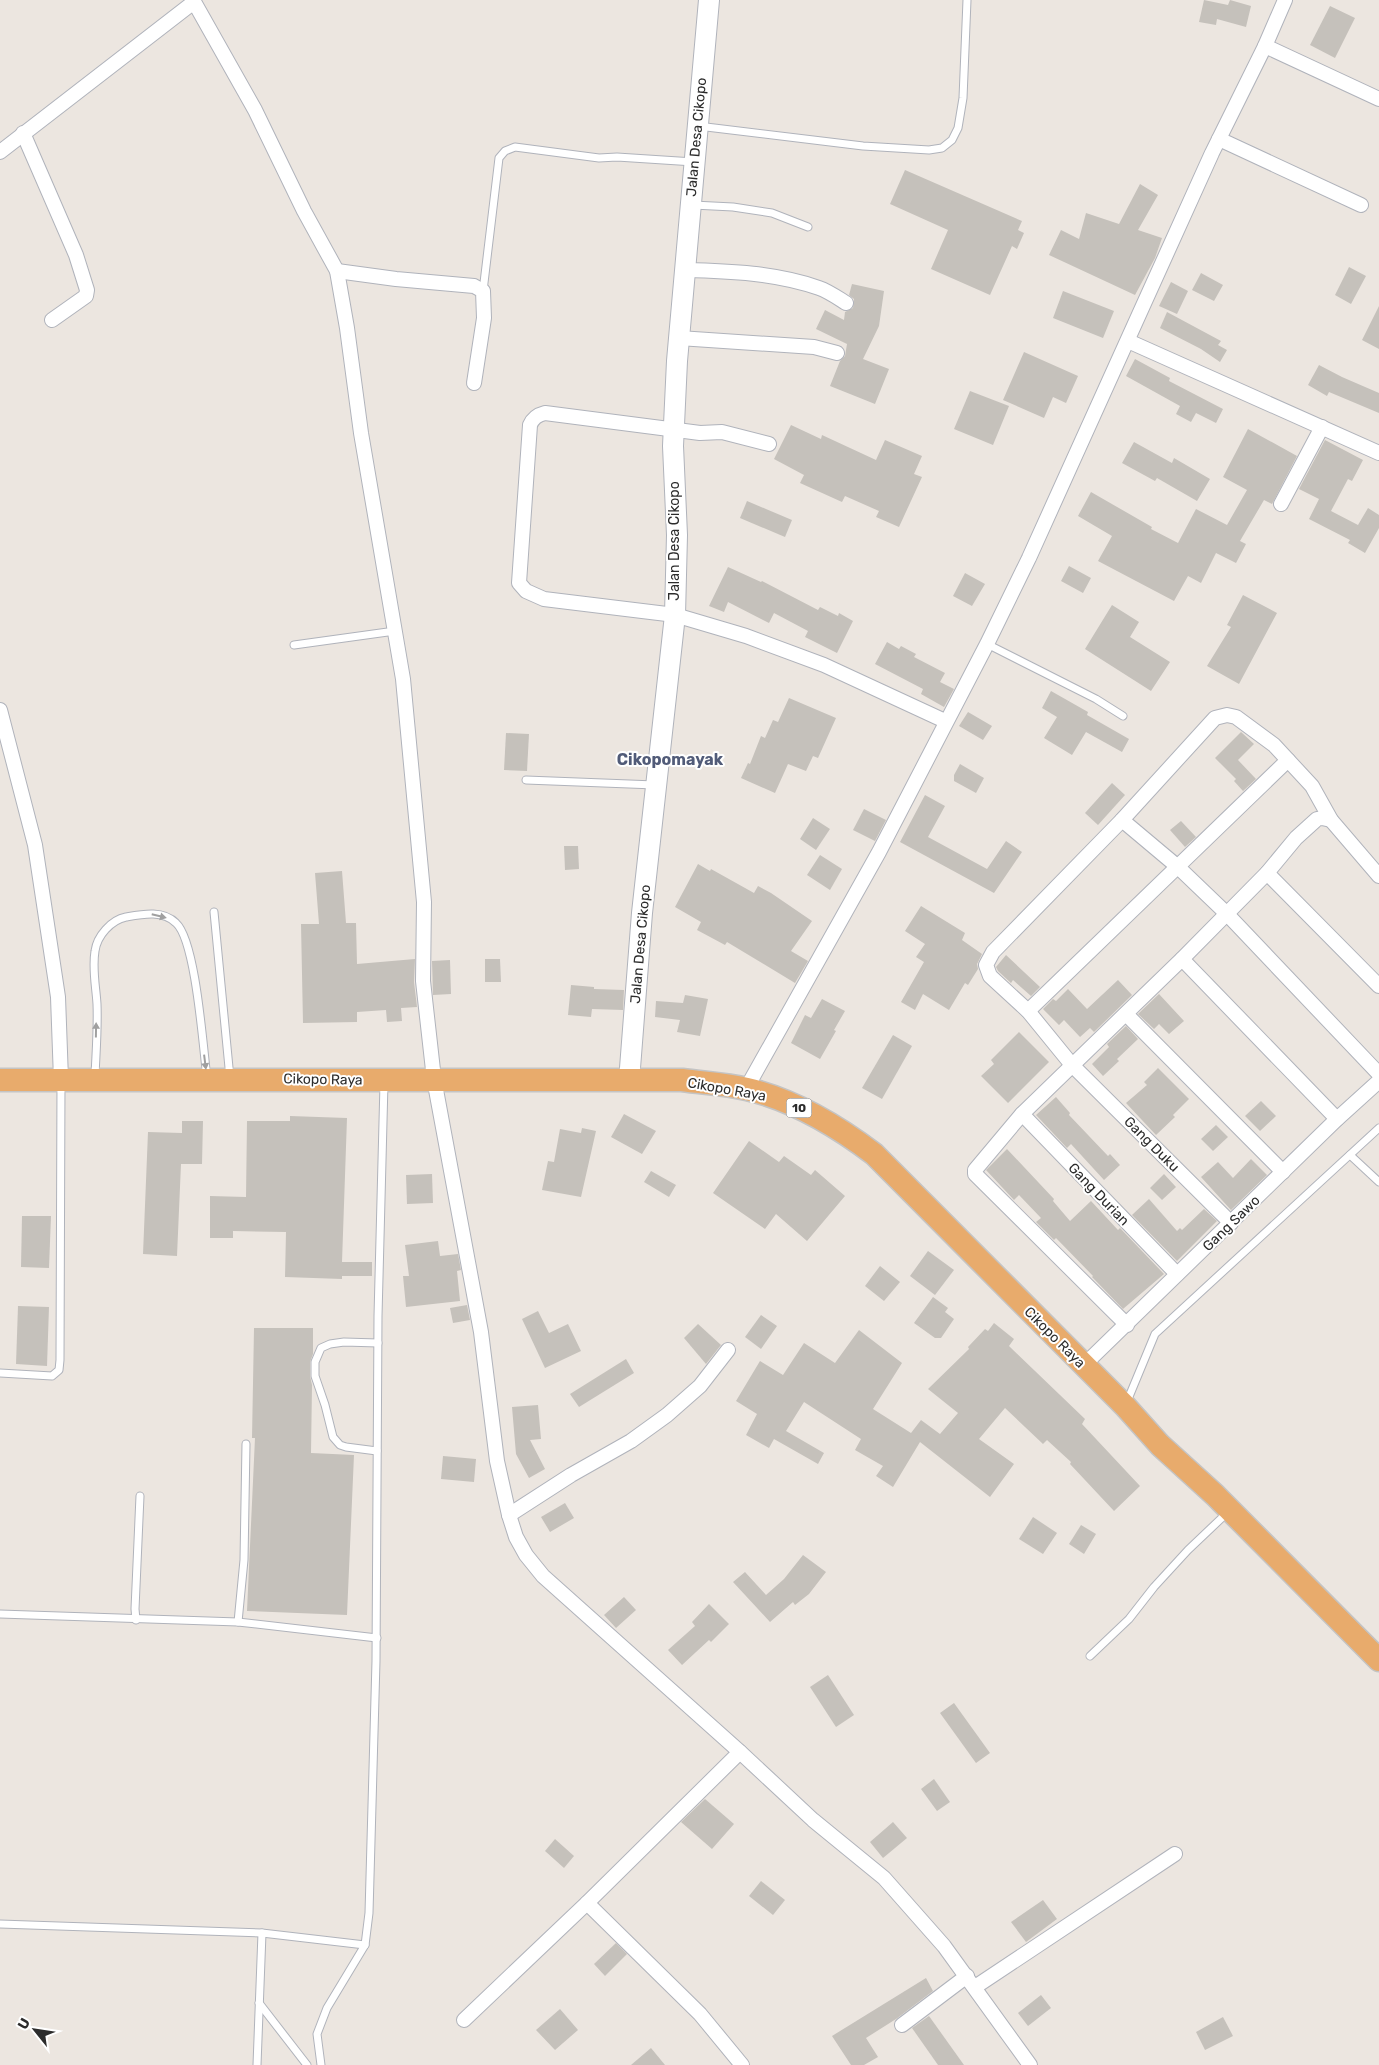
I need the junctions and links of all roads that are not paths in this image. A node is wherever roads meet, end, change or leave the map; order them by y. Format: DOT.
graph roads {
  1 [pos="709,0"];
  2 [pos="968,0"];
  3 [pos="1284,0"];
  4 [pos="194,1"];
  5 [pos="1265,46"];
  6 [pos="1379,99"];
  7 [pos="698,126"];
  8 [pos="23,134"];
  9 [pos="1219,139"];
  10 [pos="0,152"];
  11 [pos="694,162"];
  12 [pos="690,204"];
  13 [pos="1361,205"];
  14 [pos="808,227"];
  15 [pos="685,270"];
  16 [pos="337,271"];
  17 [pos="484,291"];
  18 [pos="846,303"];
  19 [pos="52,320"];
  20 [pos="679,338"];
  21 [pos="1128,341"];
  22 [pos="837,353"];
  23 [pos="474,383"];
  24 [pos="1322,427"];
  25 [pos="674,430"];
  26 [pos="769,444"];
  27 [pos="1379,453"];
  28 [pos="1281,504"];
  29 [pos="674,615"];
  30 [pos="395,631"];
  31 [pos="987,644"];
  32 [pos="294,645"];
  33 [pos="0,710"];
  34 [pos="1123,716"];
  35 [pos="946,721"];
  36 [pos="1288,760"];
  37 [pos="526,780"];
  38 [pos="655,784"];
  39 [pos="1122,820"];
  40 [pos="1331,820"];
  41 [pos="1178,867"];
  42 [pos="1267,874"];
  43 [pos="1379,876"];
  44 [pos="214,912"];
  45 [pos="1226,913"];
  46 [pos="1182,959"];
  47 [pos="1379,986"];
  48 [pos="1028,1011"];
  49 [pos="1126,1014"];
  50 [pos="1072,1065"];
  51 [pos="1379,1074"];
  52 [pos="230,1078"];
  53 [pos="434,1078"];
  54 [pos="61,1079"];
  55 [pos="95,1079"];
  56 [pos="0,1080"];
  57 [pos="207,1080"];
  58 [pos="384,1080"];
  59 [pos="629,1081"];
  60 [pos="1379,1082"];
  61 [pos="746,1089"];
  62 [pos="1022,1114"];
  63 [pos="1337,1119"];
  64 [pos="1379,1128"];
  65 [pos="1350,1154"];
  66 [pos="1283,1172"];
  67 [pos="1379,1182"];
  68 [pos="1231,1223"];
  69 [pos="1177,1274"];
  70 [pos="1126,1325"];
  71 [pos="378,1343"];
  72 [pos="728,1350"];
  73 [pos="1083,1366"];
  74 [pos="0,1373"];
  75 [pos="1125,1406"];
  76 [pos="246,1444"];
  77 [pos="377,1451"];
  78 [pos="140,1496"];
  79 [pos="1230,1510"];
  80 [pos="508,1514"];
  81 [pos="0,1614"];
  82 [pos="136,1620"];
  83 [pos="238,1622"];
  84 [pos="377,1638"];
  85 [pos="1090,1656"];
  86 [pos="1379,1660"];
  87 [pos="740,1752"];
  88 [pos="1175,1854"];
  89 [pos="587,1903"];
  90 [pos="0,1924"];
  91 [pos="262,1933"];
  92 [pos="366,1944"];
  93 [pos="971,1981"];
  94 [pos="259,2003"];
  95 [pos="464,2020"];
  96 [pos="902,2025"];
  97 [pos="257,2065"];
  98 [pos="307,2065"];
  99 [pos="321,2065"];
  100 [pos="742,2065"];
  101 [pos="1030,2065"];
  1 -- 7 [label="main road, Jalan Desa Cikopo"];
  2 -- 7 [label="lane"];
  3 -- 5 [label="street"];
  4 -- 8 [label="street"];
  4 -- 16 [label="street"];
  5 -- 6 [label="street"];
  5 -- 9 [label="street"];
  7 -- 11 [label="main road, Jalan Desa Cikopo"];
  8 -- 10 [label="street"];
  8 -- 19 [label="street"];
  9 -- 13 [label="street"];
  9 -- 21 [label="street"];
  11 -- 12 [label="main road, Jalan Desa Cikopo"];
  11 -- 17 [label="lane"];
  12 -- 14 [label="lane"];
  12 -- 15 [label="main road, Jalan Desa Cikopo"];
  15 -- 18 [label="street"];
  15 -- 20 [label="main road, Jalan Desa Cikopo"];
  16 -- 17 [label="street"];
  16 -- 30 [label="street"];
  17 -- 23 [label="street"];
  20 -- 22 [label="street"];
  20 -- 25 [label="main road, Jalan Desa Cikopo"];
  21 -- 24 [label="street"];
  21 -- 31 [label="street"];
  24 -- 27 [label="street"];
  24 -- 28 [label="street"];
  25 -- 26 [label="street"];
  25 -- 29 [label="main road, Jalan Desa Cikopo"];
  25 -- 29 [label="street"];
  29 -- 35 [label="street"];
  29 -- 38 [label="main road, Jalan Desa Cikopo"];
  30 -- 32 [label="lane"];
  30 -- 53 [label="street"];
  31 -- 34 [label="lane"];
  31 -- 35 [label="street"];
  33 -- 54 [label="street"];
  35 -- 61 [label="street"];
  36 -- 39 [label="street"];
  36 -- 40 [label="street"];
  36 -- 41 [label="street"];
  37 -- 38 [label="lane"];
  38 -- 59 [label="main road, Jalan Desa Cikopo"];
  39 -- 41 [label="street"];
  39 -- 48 [label="street, Gang Duku"];
  40 -- 42 [label="street"];
  40 -- 43 [label="street"];
  41 -- 45 [label="street"];
  41 -- 48 [label="street"];
  42 -- 45 [label="street"];
  42 -- 47 [label="street"];
  44 -- 52 [label="lane"];
  45 -- 46 [label="street"];
  45 -- 51 [label="street"];
  46 -- 49 [label="street"];
  46 -- 63 [label="street"];
  48 -- 50 [label="street, Gang Duku"];
  49 -- 50 [label="street"];
  49 -- 66 [label="street"];
  50 -- 62 [label="street"];
  50 -- 68 [label="street, Gang Duku"];
  52 -- 57 [label="highway, Cikopo Raya / 10"];
  52 -- 58 [label="highway, Cikopo Raya / 10"];
  53 -- 58 [label="highway, Cikopo Raya / 10"];
  53 -- 59 [label="highway, Cikopo Raya / 10"];
  53 -- 80 [label="street"];
  54 -- 55 [label="highway, Cikopo Raya / 10"];
  54 -- 56 [label="highway, Cikopo Raya / 10"];
  54 -- 74 [label="lane"];
  55 -- 57 [label="highway, Cikopo Raya / 10"];
  55 -- 57 [label="lane, one-way"];
  58 -- 71 [label="lane"];
  59 -- 61 [label="highway, Cikopo Raya / 10"];
  60 -- 63 [label="street, Gang Sawo"];
  61 -- 73 [label="highway, Cikopo Raya / 10"];
  62 -- 69 [label="street, Gang Durian"];
  62 -- 70 [label="street"];
  63 -- 66 [label="street, Gang Sawo"];
  64 -- 65 [label="lane"];
  65 -- 67 [label="lane"];
  65 -- 75 [label="lane"];
  66 -- 68 [label="street, Gang Sawo"];
  68 -- 69 [label="street, Gang Sawo"];
  69 -- 70 [label="street, Gang Sawo"];
  70 -- 73 [label="street, Gang Sawo"];
  71 -- 77 [label="lane"];
  71 -- 77 [label="lane"];
  72 -- 80 [label="street"];
  73 -- 75 [label="highway, Cikopo Raya / 10"];
  75 -- 79 [label="highway, Cikopo Raya / 10"];
  76 -- 83 [label="lane"];
  77 -- 84 [label="lane"];
  78 -- 82 [label="lane"];
  79 -- 85 [label="lane"];
  79 -- 86 [label="highway, Cikopo Raya / 10"];
  80 -- 87 [label="street"];
  81 -- 82 [label="lane"];
  82 -- 83 [label="lane"];
  83 -- 84 [label="lane"];
  84 -- 92 [label="lane"];
  87 -- 89 [label="street"];
  87 -- 93 [label="street"];
  88 -- 93 [label="street"];
  89 -- 95 [label="street"];
  89 -- 100 [label="street"];
  90 -- 91 [label="lane"];
  91 -- 92 [label="lane"];
  91 -- 94 [label="lane"];
  92 -- 99 [label="lane"];
  93 -- 96 [label="street"];
  93 -- 101 [label="street"];
  94 -- 97 [label="lane"];
  94 -- 98 [label="lane"];
}
